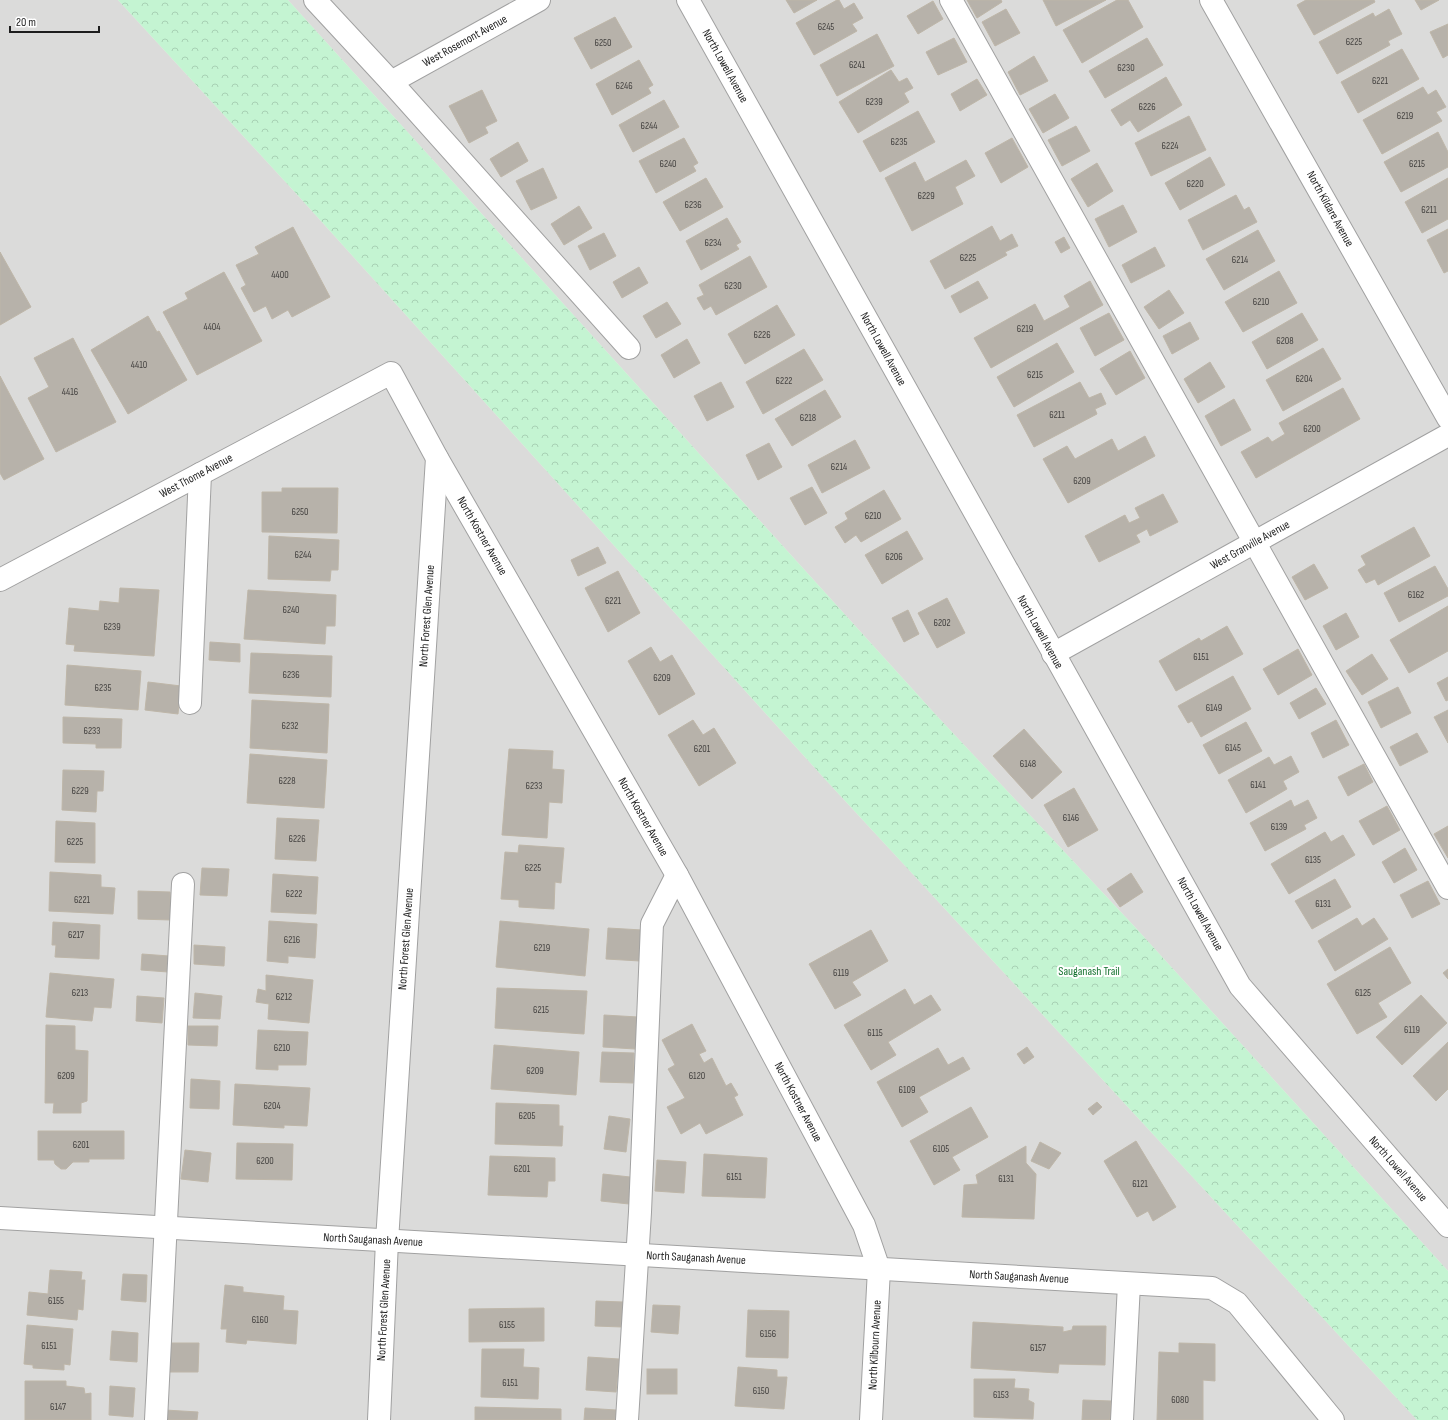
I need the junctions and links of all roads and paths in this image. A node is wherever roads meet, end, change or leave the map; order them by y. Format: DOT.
graph roads {
  1 [pos="315,0"];
  2 [pos="539,0"];
  3 [pos="688,0"];
  4 [pos="951,0"];
  5 [pos="1212,0"];
  6 [pos="391,82"];
  7 [pos="629,348"];
  8 [pos="391,373"];
  9 [pos="1448,418"];
  10 [pos="1448,435"];
  11 [pos="437,458"];
  12 [pos="200,474"];
  13 [pos="1256,542"];
  14 [pos="0,580"];
  15 [pos="1053,654"];
  16 [pos="190,703"];
  17 [pos="677,875"];
  18 [pos="184,884"];
  19 [pos="1448,888"];
  20 [pos="0,1218"];
  21 [pos="1448,1226"];
  22 [pos="166,1228"];
  23 [pos="387,1241"];
  24 [pos="637,1255"];
  25 [pos="879,1269"];
  26 [pos="1130,1284"];
  27 [pos="156,1420"];
  28 [pos="378,1420"];
  29 [pos="627,1420"];
  30 [pos="871,1420"];
  31 [pos="1122,1420"];
  32 [pos="1333,1420"];
  1 -- 6 [label="street"];
  2 -- 6 [label="street, West Rosemont Avenue"];
  3 -- 15 [label="street, North Lowell Avenue"];
  4 -- 13 [label="street"];
  5 -- 9 [label="street, North Kildare Avenue"];
  6 -- 7 [label="street"];
  8 -- 11 [label="street, North Kostner Avenue"];
  8 -- 12 [label="street, West Thome Avenue"];
  10 -- 13 [label="street, West Granville Avenue"];
  11 -- 17 [label="street, North Kostner Avenue"];
  11 -- 23 [label="street, North Forest Glen Avenue"];
  12 -- 14 [label="street, West Thome Avenue"];
  12 -- 16 [label="street"];
  13 -- 15 [label="street, West Granville Avenue"];
  13 -- 19 [label="street"];
  15 -- 21 [label="street, North Lowell Avenue"];
  17 -- 24 [label="street"];
  17 -- 25 [label="street, North Kostner Avenue"];
  18 -- 22 [label="street"];
  20 -- 22 [label="street, North Sauganash Avenue"];
  22 -- 23 [label="street, North Sauganash Avenue"];
  22 -- 27 [label="street"];
  23 -- 24 [label="street, North Sauganash Avenue"];
  23 -- 28 [label="street, North Forest Glen Avenue"];
  24 -- 25 [label="street, North Sauganash Avenue"];
  24 -- 29 [label="street"];
  25 -- 26 [label="street, North Sauganash Avenue"];
  25 -- 30 [label="street, North Kilbourn Avenue"];
  26 -- 31 [label="street"];
  26 -- 32 [label="street, North Sauganash Avenue"];
}
